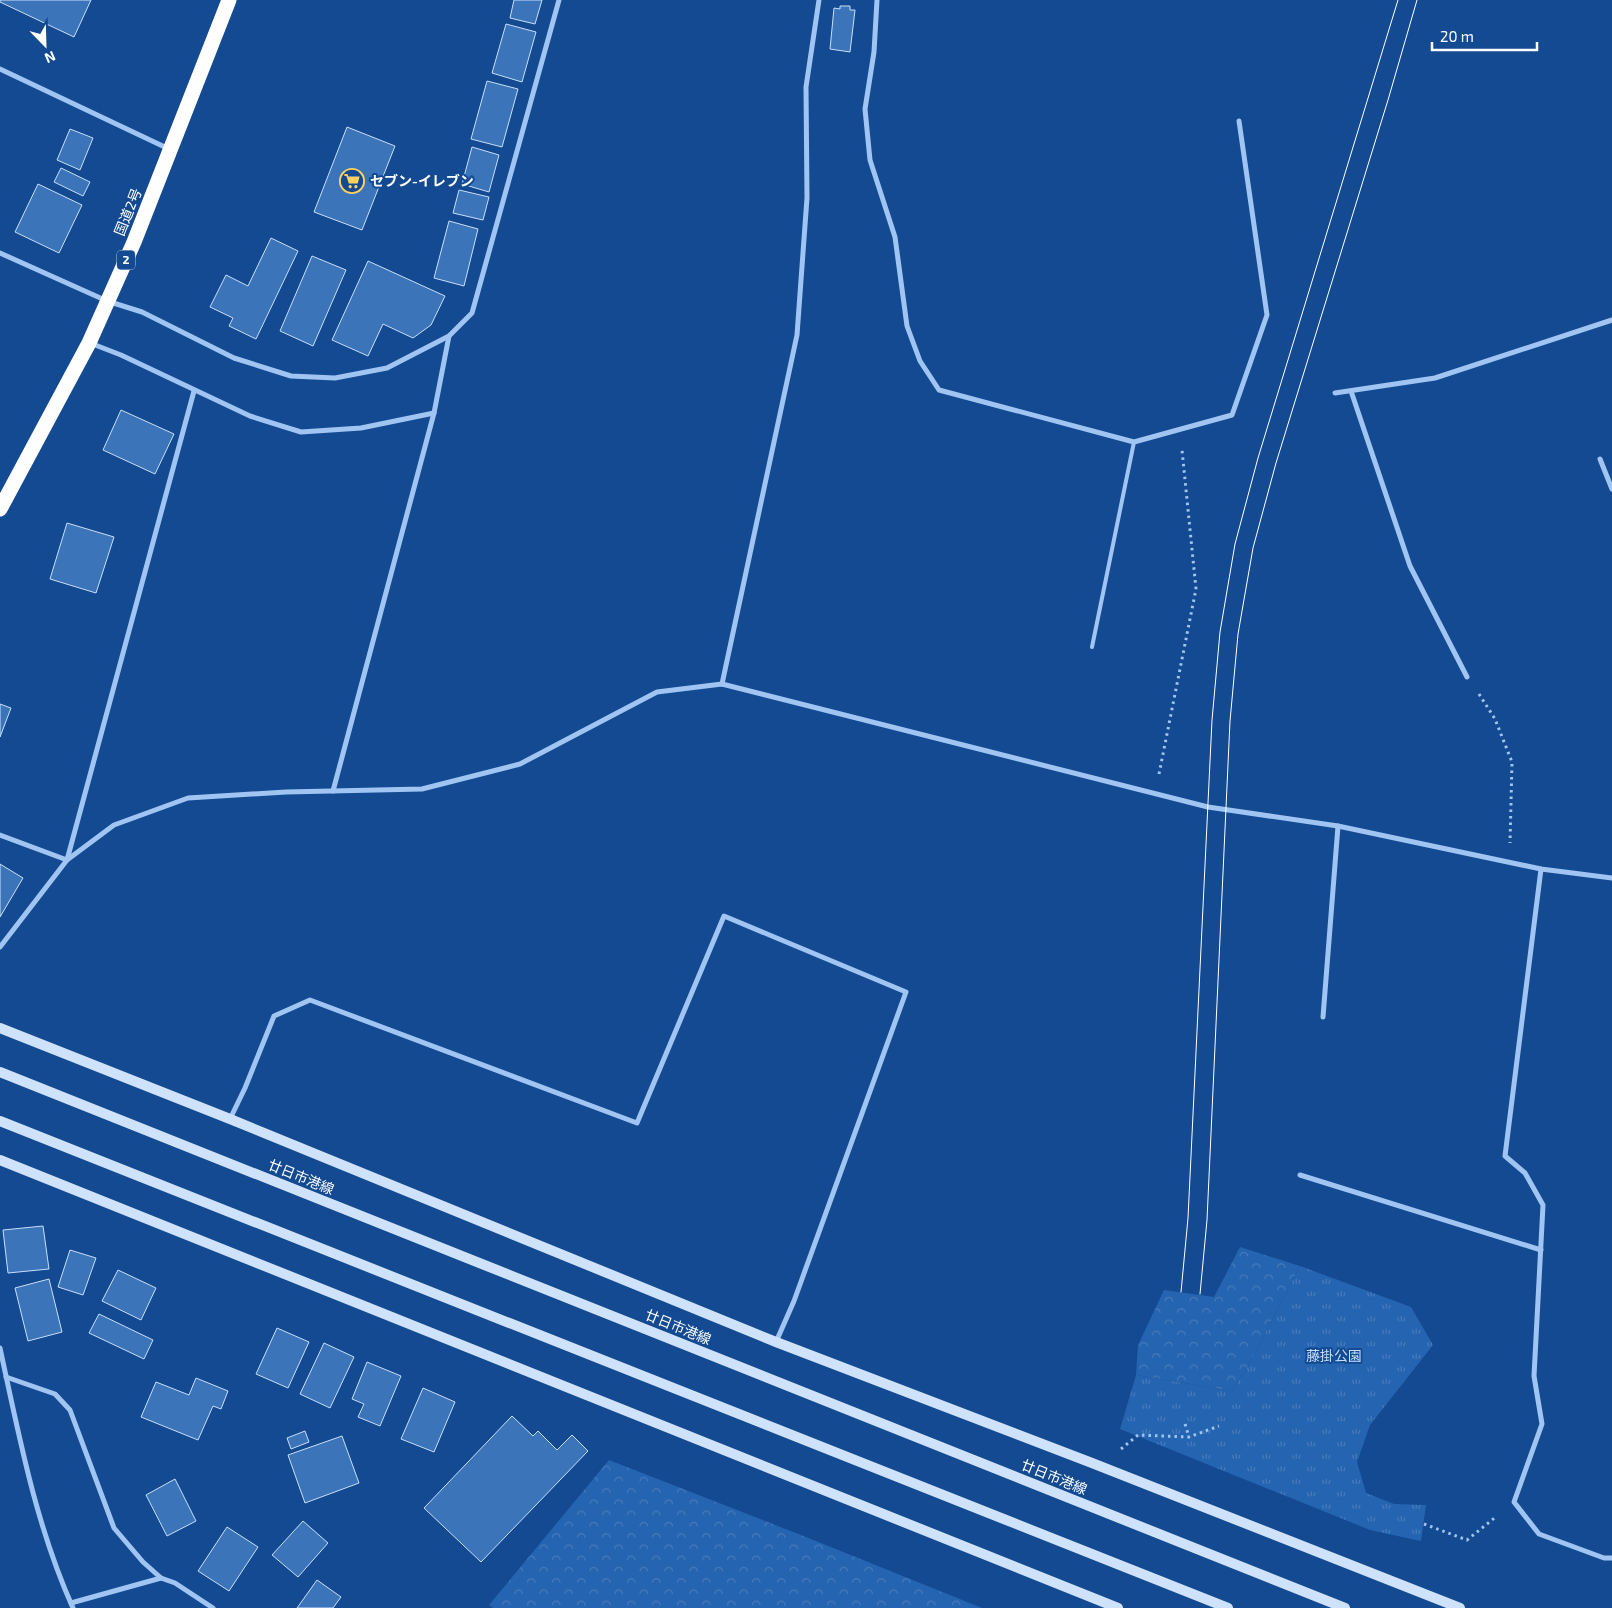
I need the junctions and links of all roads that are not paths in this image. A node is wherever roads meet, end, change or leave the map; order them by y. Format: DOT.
graph roads {
  1 [pos="229,0"];
  2 [pos="559,0"];
  3 [pos="819,0"];
  4 [pos="877,0"];
  5 [pos="0,68"];
  6 [pos="1239,121"];
  7 [pos="170,150"];
  8 [pos="0,253"];
  9 [pos="107,301"];
  10 [pos="1612,320"];
  11 [pos="449,336"];
  12 [pos="89,343"];
  13 [pos="194,391"];
  14 [pos="1351,391"];
  15 [pos="1336,393"];
  16 [pos="434,413"];
  17 [pos="1134,442"];
  18 [pos="1600,458"];
  19 [pos="1612,489"];
  20 [pos="0,508"];
  21 [pos="1092,647"];
  22 [pos="1468,677"];
  23 [pos="722,684"];
  24 [pos="333,791"];
  25 [pos="1338,826"];
  26 [pos="0,835"];
  27 [pos="67,860"];
  28 [pos="1541,869"];
  29 [pos="1612,878"];
  30 [pos="0,947"];
  31 [pos="1323,1017"];
  32 [pos="0,1028"];
  33 [pos="0,1072"];
  34 [pos="230,1119"];
  35 [pos="0,1121"];
  36 [pos="0,1160"];
  37 [pos="1300,1175"];
  38 [pos="1541,1250"];
  39 [pos="776,1342"];
  40 [pos="0,1348"];
  41 [pos="6,1377"];
  42 [pos="1612,1558"];
  43 [pos="161,1578"];
  44 [pos="72,1606"];
  45 [pos="212,1608"];
  46 [pos="1118,1608"];
  47 [pos="1228,1608"];
  48 [pos="1345,1608"];
  49 [pos="1460,1608"];
  1 -- 7 [label="highway, 国道2号 / 2"];
  2 -- 11 [label="street"];
  3 -- 23 [label="street"];
  4 -- 17 [label="street"];
  5 -- 7 [label="street"];
  6 -- 17 [label="street"];
  7 -- 9 [label="highway, 国道2号 / 2"];
  8 -- 9 [label="street"];
  9 -- 11 [label="street"];
  9 -- 12 [label="highway, 国道2号 / 2"];
  10 -- 14 [label="street"];
  11 -- 16 [label="street"];
  12 -- 13 [label="street"];
  12 -- 20 [label="highway, 国道2号 / 2"];
  13 -- 16 [label="street"];
  13 -- 27 [label="street"];
  14 -- 15 [label="street"];
  14 -- 22 [label="street"];
  16 -- 24 [label="street"];
  17 -- 21 [label="lane"];
  18 -- 19 [label="street"];
  23 -- 24 [label="street"];
  23 -- 25 [label="street"];
  24 -- 27 [label="street"];
  25 -- 28 [label="street"];
  25 -- 31 [label="street"];
  26 -- 27 [label="street"];
  27 -- 30 [label="street"];
  28 -- 29 [label="street"];
  28 -- 38 [label="street"];
  32 -- 34 [label="main road"];
  33 -- 48 [label="main road, 廿日市港線"];
  34 -- 39 [label="main road"];
  34 -- 39 [label="street"];
  35 -- 47 [label="main road"];
  36 -- 46 [label="main road"];
  37 -- 38 [label="street"];
  38 -- 42 [label="street"];
  39 -- 49 [label="main road"];
  40 -- 41 [label="street"];
  41 -- 43 [label="street"];
  41 -- 44 [label="street"];
  43 -- 44 [label="street"];
  43 -- 45 [label="street"];
}
